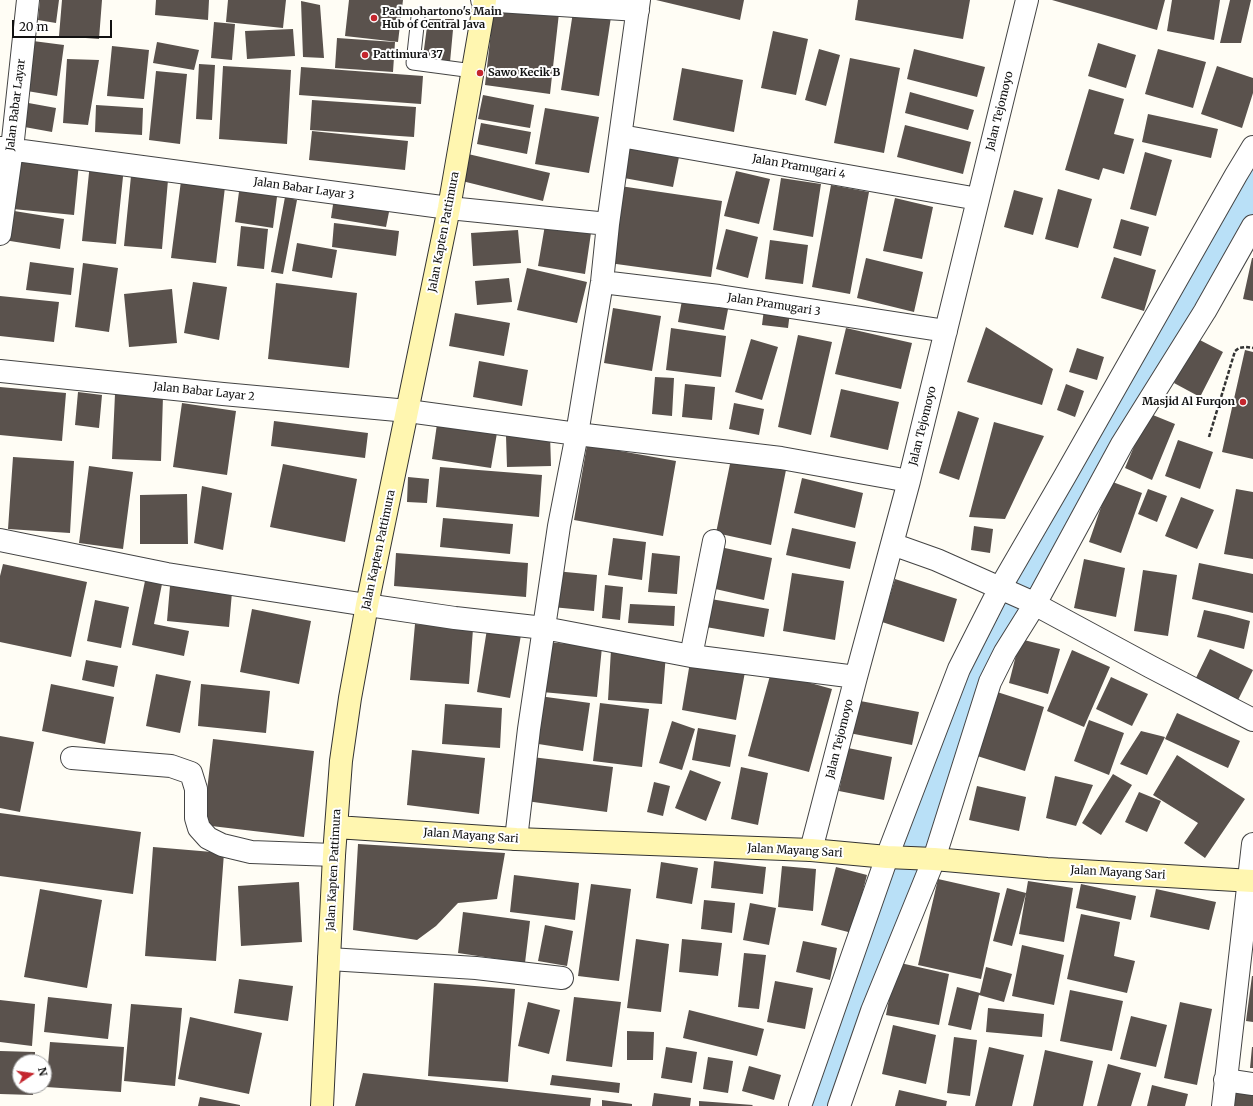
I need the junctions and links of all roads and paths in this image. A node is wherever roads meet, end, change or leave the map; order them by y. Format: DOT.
graph roads {
  1 [pos="28,0"];
  2 [pos="484,0"];
  3 [pos="1027,0"];
  4 [pos="639,5"];
  5 [pos="418,17"];
  6 [pos="473,71"];
  7 [pos="621,136"];
  8 [pos="1253,147"];
  9 [pos="6,148"];
  10 [pos="978,199"];
  11 [pos="449,208"];
  12 [pos="608,224"];
  13 [pos="1253,226"];
  14 [pos="0,234"];
  15 [pos="602,282"];
  16 [pos="946,331"];
  17 [pos="1253,348"];
  18 [pos="0,371"];
  19 [pos="408,410"];
  20 [pos="577,434"];
  21 [pos="1209,437"];
  22 [pos="909,481"];
  23 [pos="0,540"];
  24 [pos="714,541"];
  25 [pos="892,544"];
  26 [pos="1002,589"];
  27 [pos="1031,602"];
  28 [pos="367,605"];
  29 [pos="544,628"];
  30 [pos="691,656"];
  31 [pos="856,677"];
  32 [pos="1253,720"];
  33 [pos="72,758"];
  34 [pos="336,827"];
  35 [pos="516,839"];
  36 [pos="1253,844"];
  37 [pos="811,850"];
  38 [pos="334,856"];
  39 [pos="888,857"];
  40 [pos="929,859"];
  41 [pos="1250,881"];
  42 [pos="329,959"];
  43 [pos="562,978"];
  44 [pos="1225,1080"];
  45 [pos="1253,1084"];
  46 [pos="322,1106"];
  47 [pos="800,1106"];
  48 [pos="839,1106"];
  49 [pos="1223,1106"];
  1 -- 9 [label="street, Jalan Babar Layar"];
  2 -- 4 [label="street"];
  2 -- 6 [label="main road, Jalan Kapten Pattimura"];
  3 -- 10 [label="street, Jalan Tejomoyo"];
  4 -- 7 [label="street"];
  5 -- 6 [label="lane"];
  6 -- 11 [label="main road, Jalan Kapten Pattimura"];
  7 -- 10 [label="street, Jalan Pramugari 4"];
  7 -- 12 [label="street"];
  8 -- 26 [label="street"];
  9 -- 11 [label="street, Jalan Babar Layar 3"];
  9 -- 14 [label="street, Jalan Babar Layar"];
  10 -- 16 [label="street, Jalan Tejomoyo"];
  11 -- 12 [label="street, Jalan Babar Layar 3"];
  11 -- 19 [label="main road, Jalan Kapten Pattimura"];
  12 -- 15 [label="street"];
  13 -- 27 [label="street"];
  15 -- 16 [label="street, Jalan Pramugari 3"];
  15 -- 20 [label="street"];
  16 -- 22 [label="street, Jalan Tejomoyo"];
  17 -- 21 [label="path"];
  18 -- 19 [label="street, Jalan Babar Layar 2"];
  19 -- 20 [label="street, Jalan Babar Layar 2"];
  19 -- 28 [label="main road, Jalan Kapten Pattimura"];
  20 -- 22 [label="street, Jalan Babar Layar 2"];
  20 -- 29 [label="street"];
  22 -- 25 [label="street, Jalan Tejomoyo"];
  23 -- 28 [label="street"];
  24 -- 30 [label="street"];
  25 -- 26 [label="street"];
  25 -- 31 [label="street, Jalan Tejomoyo"];
  26 -- 27 [label="street"];
  26 -- 39 [label="street"];
  27 -- 32 [label="street"];
  27 -- 40 [label="street"];
  28 -- 29 [label="street"];
  28 -- 34 [label="main road, Jalan Kapten Pattimura"];
  29 -- 30 [label="street"];
  29 -- 35 [label="street"];
  30 -- 31 [label="street"];
  31 -- 37 [label="street, Jalan Tejomoyo"];
  33 -- 38 [label="street"];
  34 -- 35 [label="main road, Jalan Mayang Sari"];
  34 -- 38 [label="main road, Jalan Kapten Pattimura"];
  35 -- 37 [label="main road, Jalan Mayang Sari"];
  36 -- 41 [label="street"];
  37 -- 39 [label="main road, Jalan Mayang Sari"];
  38 -- 42 [label="main road, Jalan Kapten Pattimura"];
  39 -- 40 [label="main road, Jalan Mayang Sari"];
  39 -- 47 [label="street"];
  40 -- 41 [label="main road, Jalan Mayang Sari"];
  40 -- 48 [label="street"];
  41 -- 44 [label="street"];
  42 -- 43 [label="street"];
  42 -- 46 [label="main road, Jalan Kapten Pattimura"];
  44 -- 45 [label="street"];
  44 -- 49 [label="street"];
}
